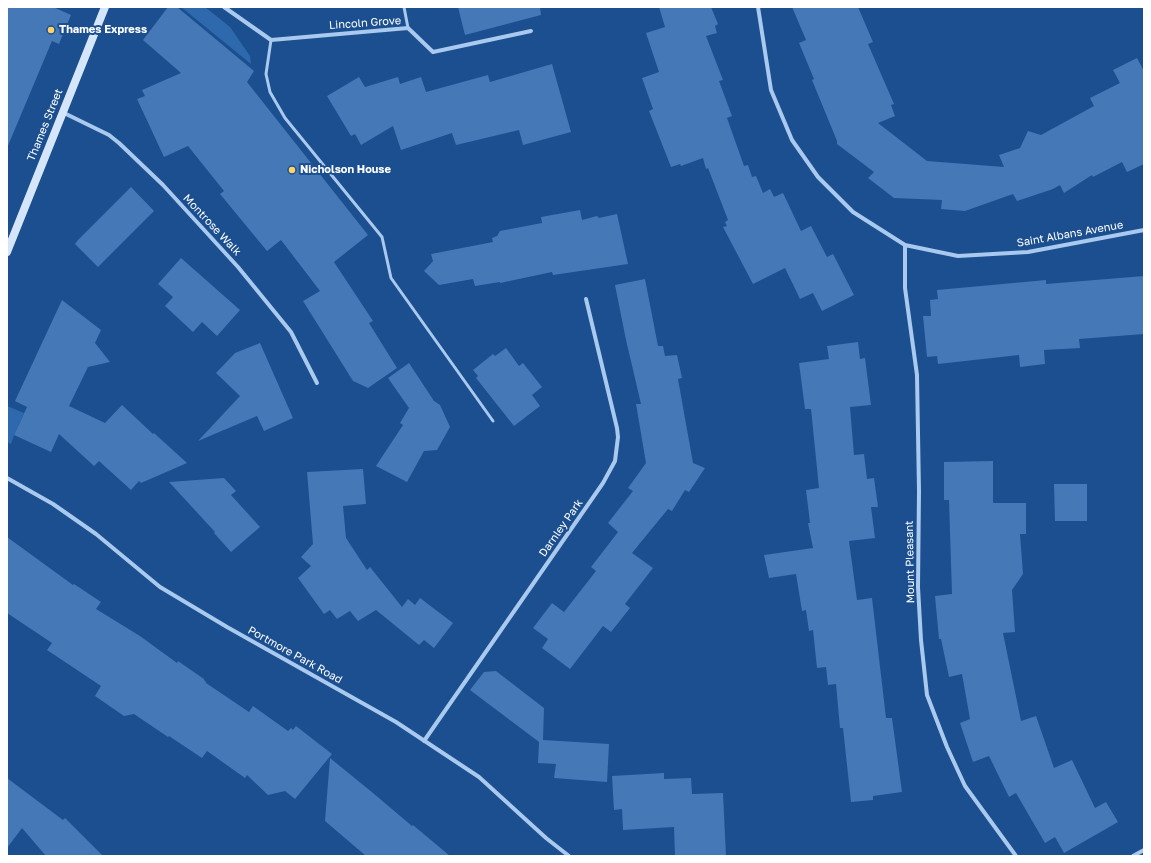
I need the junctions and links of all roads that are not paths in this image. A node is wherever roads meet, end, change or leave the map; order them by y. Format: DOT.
graph roads {
  1 [pos="105,7"];
  2 [pos="224,7"];
  3 [pos="404,7"];
  4 [pos="758,7"];
  5 [pos="408,28"];
  6 [pos="531,31"];
  7 [pos="271,40"];
  8 [pos="62,112"];
  9 [pos="1144,230"];
  10 [pos="905,245"];
  11 [pos="7,252"];
  12 [pos="586,299"];
  13 [pos="317,383"];
  14 [pos="493,421"];
  15 [pos="7,478"];
  16 [pos="424,741"];
  17 [pos="1144,850"];
  18 [pos="569,856"];
  19 [pos="1016,856"];
  20 [pos="1133,856"];
  1 -- 8 [label="street, Thames Street"];
  2 -- 7 [label="street"];
  3 -- 5 [label="lane"];
  4 -- 10 [label="street"];
  5 -- 6 [label="street, Lincoln Grove"];
  5 -- 7 [label="street, Lincoln Grove"];
  7 -- 14 [label="lane"];
  8 -- 11 [label="street, Thames Street"];
  8 -- 13 [label="street, Montrose Walk"];
  9 -- 10 [label="street, Saint Albans Avenue"];
  10 -- 19 [label="street, Mount Pleasant"];
  12 -- 16 [label="street, Darnley Park"];
  15 -- 16 [label="street, Portmore Park Road"];
  16 -- 18 [label="street, Portmore Park Road"];
  17 -- 20 [label="street"];
}
